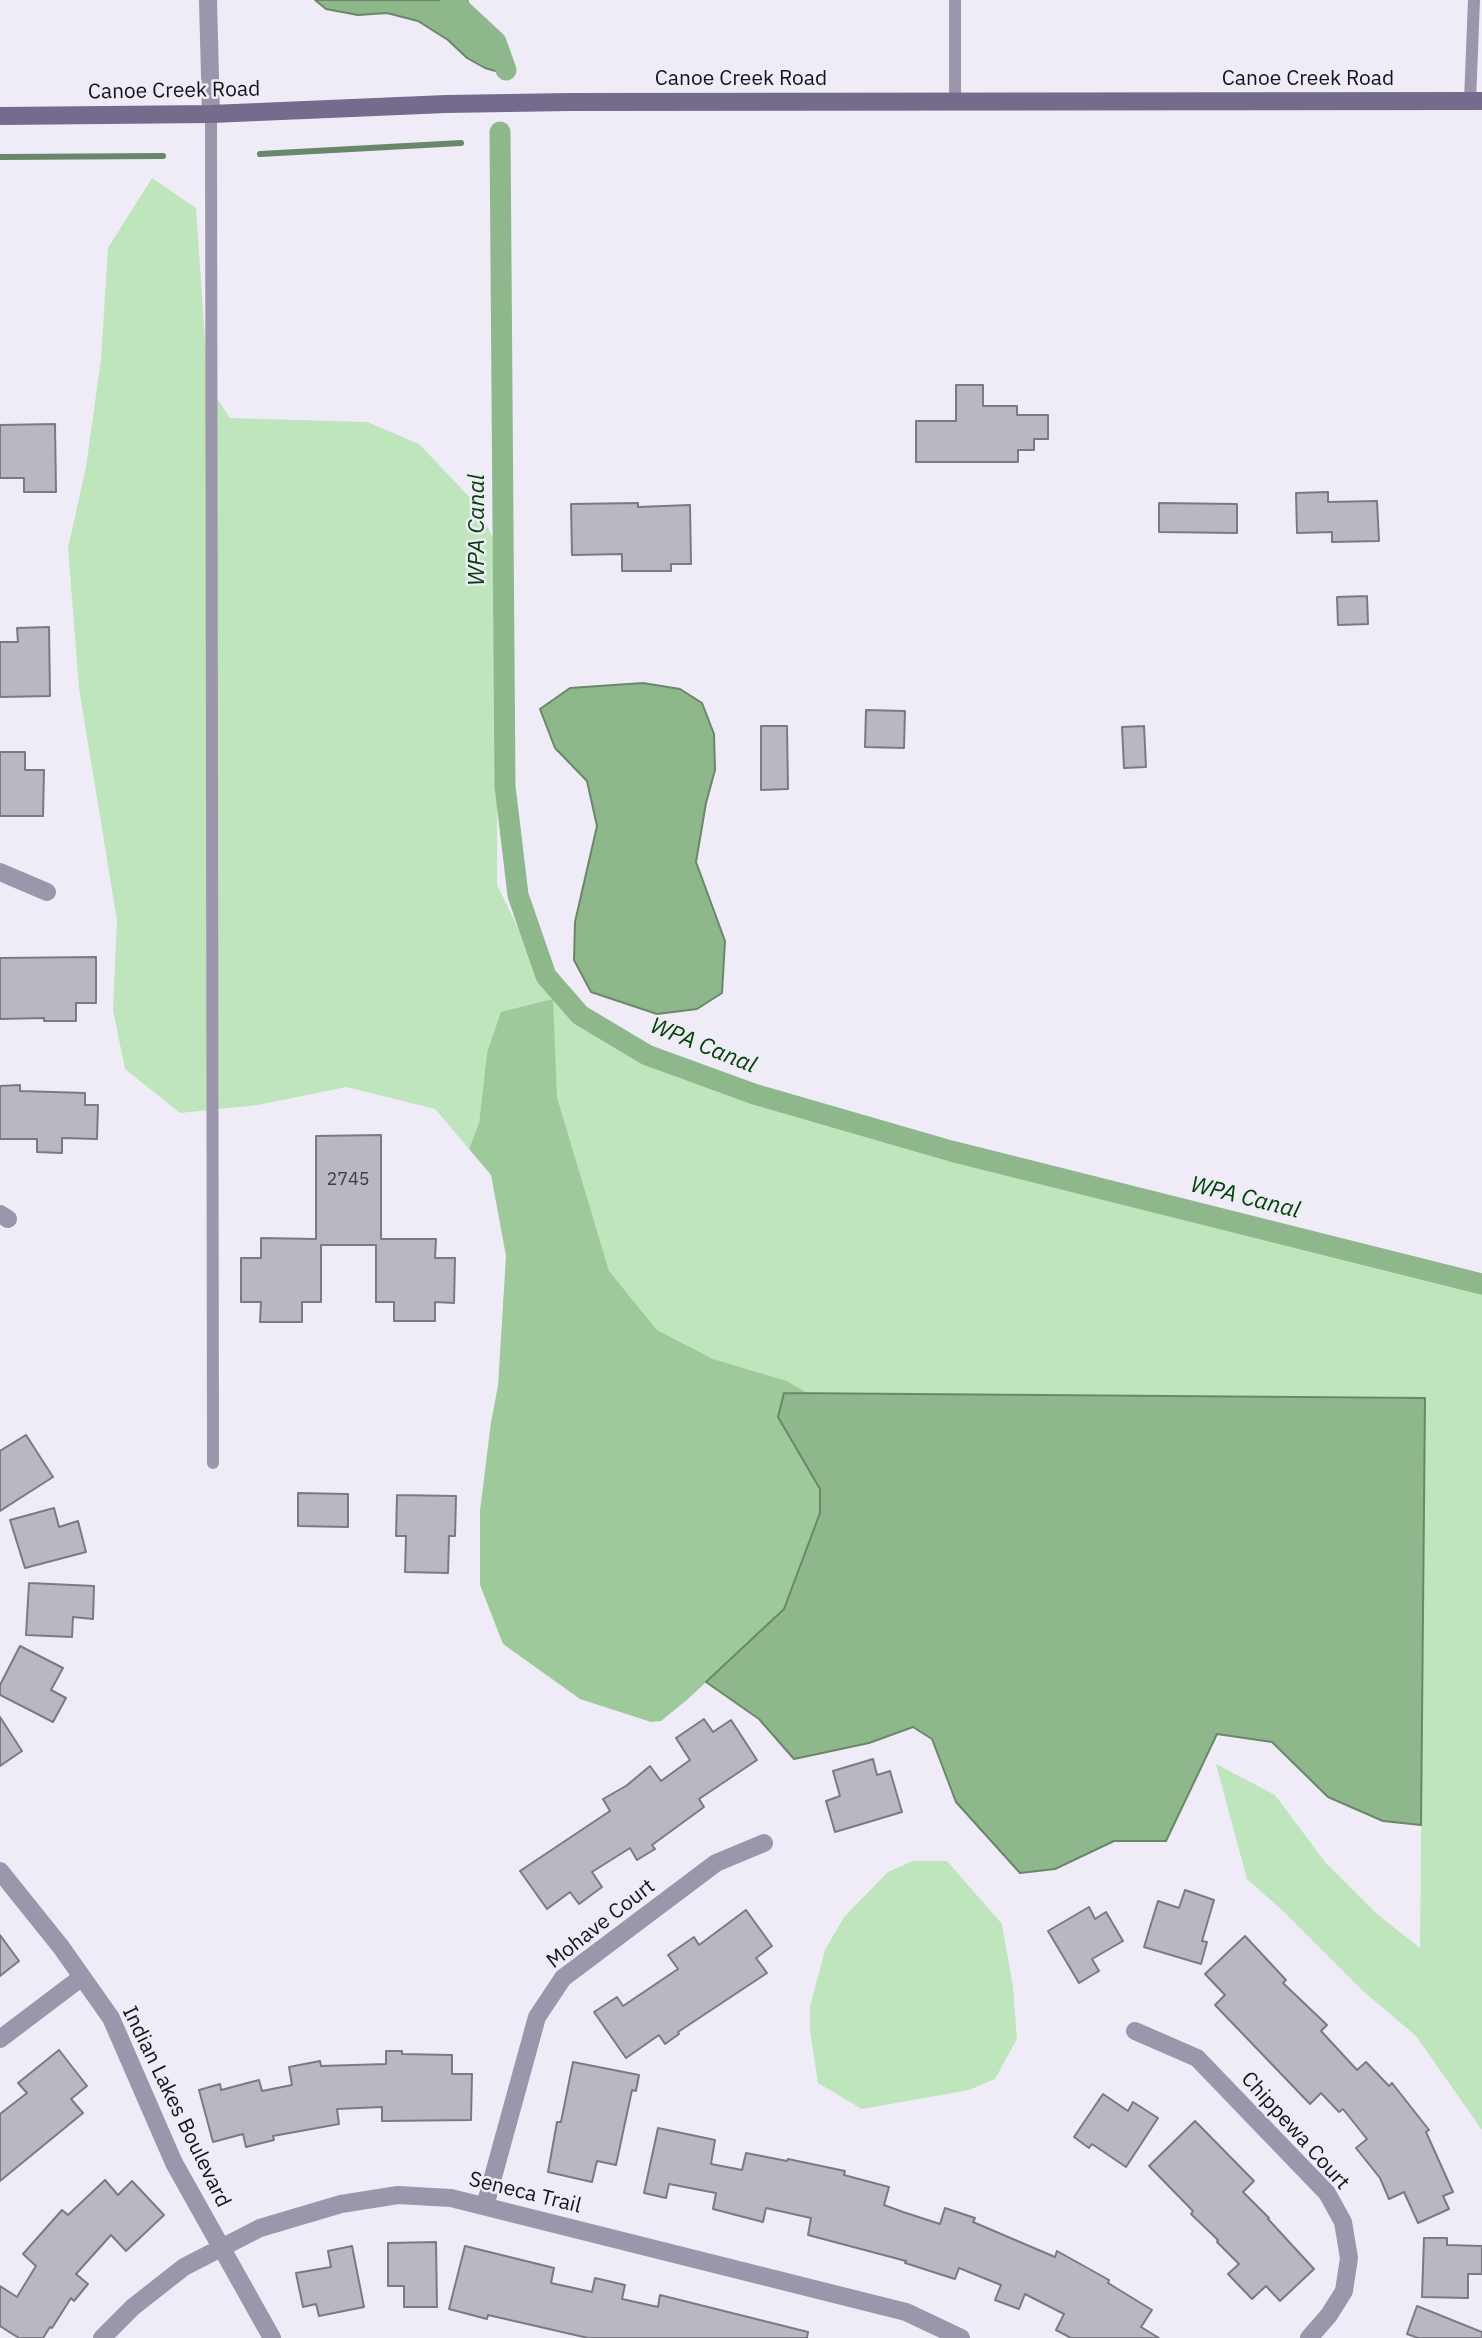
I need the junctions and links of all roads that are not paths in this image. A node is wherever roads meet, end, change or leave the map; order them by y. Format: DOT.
graph roads {
  1 [pos="208,0"];
  2 [pos="955,0"];
  3 [pos="1474,0"];
  4 [pos="1476,101"];
  5 [pos="955,102"];
  6 [pos="211,114"];
  7 [pos="0,116"];
  8 [pos="0,872"];
  9 [pos="47,892"];
  10 [pos="213,1462"];
  11 [pos="764,1843"];
  12 [pos="0,1871"];
  13 [pos="82,1977"];
  14 [pos="1135,2031"];
  15 [pos="0,2039"];
  16 [pos="485,2206"];
  17 [pos="220,2248"];
  18 [pos="102,2338"];
  19 [pos="272,2338"];
  20 [pos="961,2338"];
  21 [pos="1309,2338"];
  1 -- 6 [label="street"];
  2 -- 5 [label="lane"];
  3 -- 4 [label="lane"];
  4 -- 5 [label="main road, Canoe Creek Road"];
  5 -- 6 [label="main road, Canoe Creek Road"];
  6 -- 7 [label="main road, Canoe Creek Road"];
  6 -- 10 [label="lane"];
  8 -- 9 [label="street"];
  11 -- 16 [label="street, Mohave Court"];
  12 -- 13 [label="street, Indian Lakes Boulevard"];
  13 -- 15 [label="street"];
  13 -- 17 [label="street, Indian Lakes Boulevard"];
  14 -- 21 [label="street, Chippewa Court"];
  16 -- 17 [label="street, Seneca Trail"];
  16 -- 20 [label="street, Seneca Trail"];
  17 -- 18 [label="street, Seneca Trail"];
  17 -- 19 [label="street, Indian Lakes Boulevard"];
}
